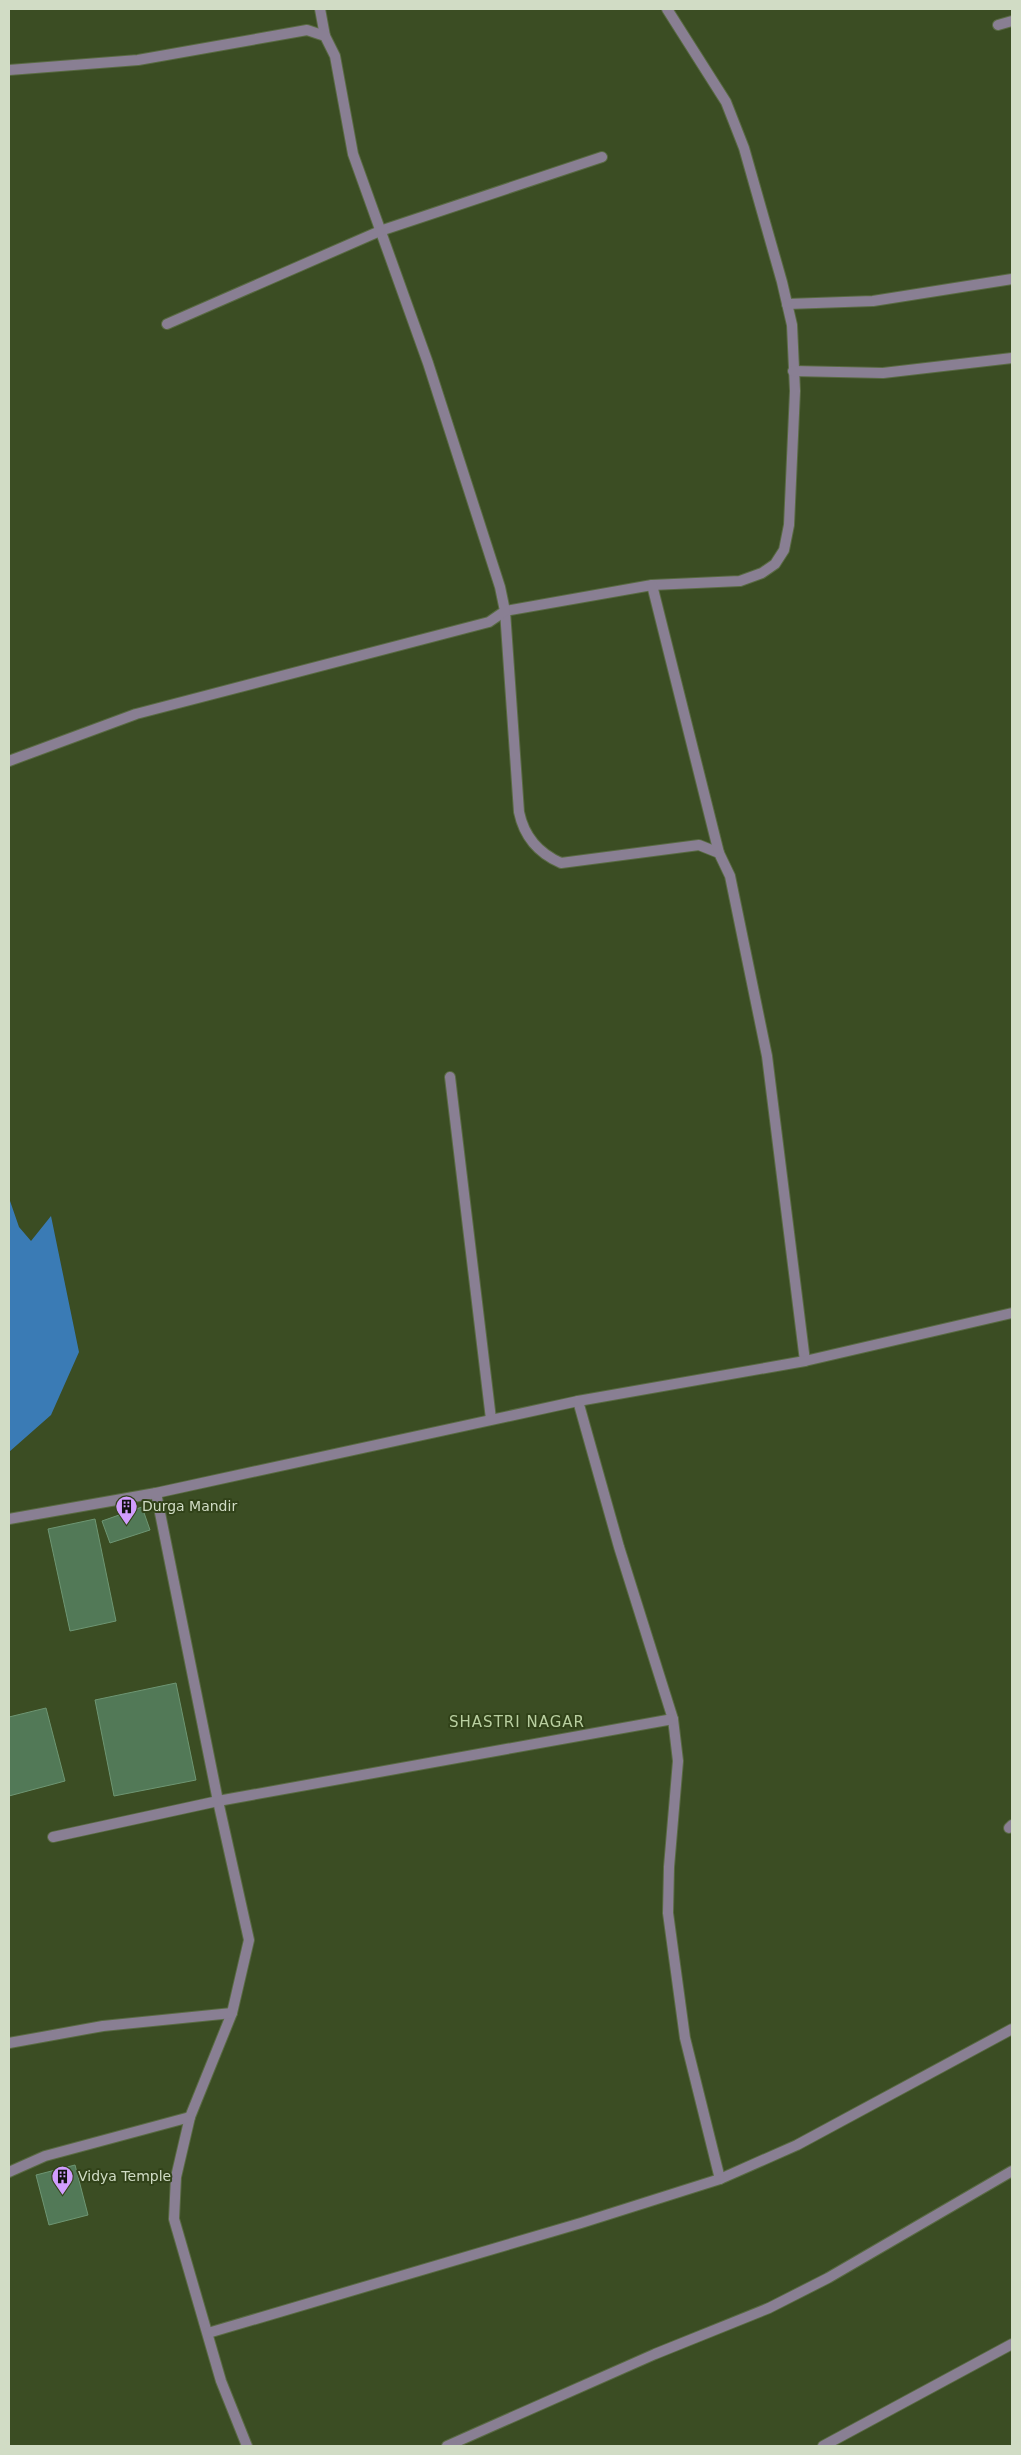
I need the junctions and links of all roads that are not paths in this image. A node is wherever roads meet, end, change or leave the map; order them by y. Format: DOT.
graph roads {
  1 [pos="320,9"];
  2 [pos="667,9"];
  3 [pos="1012,21"];
  4 [pos="998,25"];
  5 [pos="325,36"];
  6 [pos="9,70"];
  7 [pos="602,157"];
  8 [pos="380,231"];
  9 [pos="1012,279"];
  10 [pos="787,304"];
  11 [pos="167,324"];
  12 [pos="1012,358"];
  13 [pos="793,371"];
  14 [pos="652,585"];
  15 [pos="506,611"];
  16 [pos="9,761"];
  17 [pos="718,853"];
  18 [pos="450,1077"];
  19 [pos="1012,1313"];
  20 [pos="804,1360"];
  21 [pos="578,1401"];
  22 [pos="491,1419"];
  23 [pos="156,1493"];
  24 [pos="9,1519"];
  25 [pos="673,1719"];
  26 [pos="218,1802"];
  27 [pos="53,1837"];
  28 [pos="232,2013"];
  29 [pos="1012,2029"];
  30 [pos="9,2042"];
  31 [pos="190,2117"];
  32 [pos="1012,2171"];
  33 [pos="9,2172"];
  34 [pos="720,2179"];
  35 [pos="208,2334"];
  36 [pos="1012,2344"];
  37 [pos="247,2446"];
  38 [pos="447,2446"];
  39 [pos="823,2446"];
  1 -- 5 [label="street"];
  2 -- 10 [label="street"];
  3 -- 4 [label="street"];
  5 -- 6 [label="street"];
  5 -- 8 [label="street"];
  7 -- 8 [label="street"];
  8 -- 11 [label="street"];
  8 -- 15 [label="street"];
  9 -- 10 [label="street"];
  10 -- 13 [label="street"];
  12 -- 13 [label="street"];
  13 -- 14 [label="street"];
  14 -- 15 [label="street"];
  14 -- 17 [label="street"];
  15 -- 16 [label="street"];
  15 -- 17 [label="street"];
  17 -- 20 [label="street"];
  18 -- 22 [label="street"];
  19 -- 20 [label="street"];
  20 -- 21 [label="street"];
  21 -- 22 [label="street"];
  21 -- 25 [label="street"];
  22 -- 23 [label="street"];
  23 -- 24 [label="street"];
  23 -- 26 [label="street"];
  25 -- 26 [label="street"];
  25 -- 34 [label="street"];
  26 -- 27 [label="street"];
  26 -- 28 [label="street"];
  28 -- 30 [label="street"];
  28 -- 31 [label="street"];
  29 -- 34 [label="street"];
  31 -- 33 [label="street"];
  31 -- 35 [label="street"];
  32 -- 38 [label="street"];
  34 -- 35 [label="street"];
  35 -- 37 [label="street"];
  36 -- 39 [label="street"];
}
